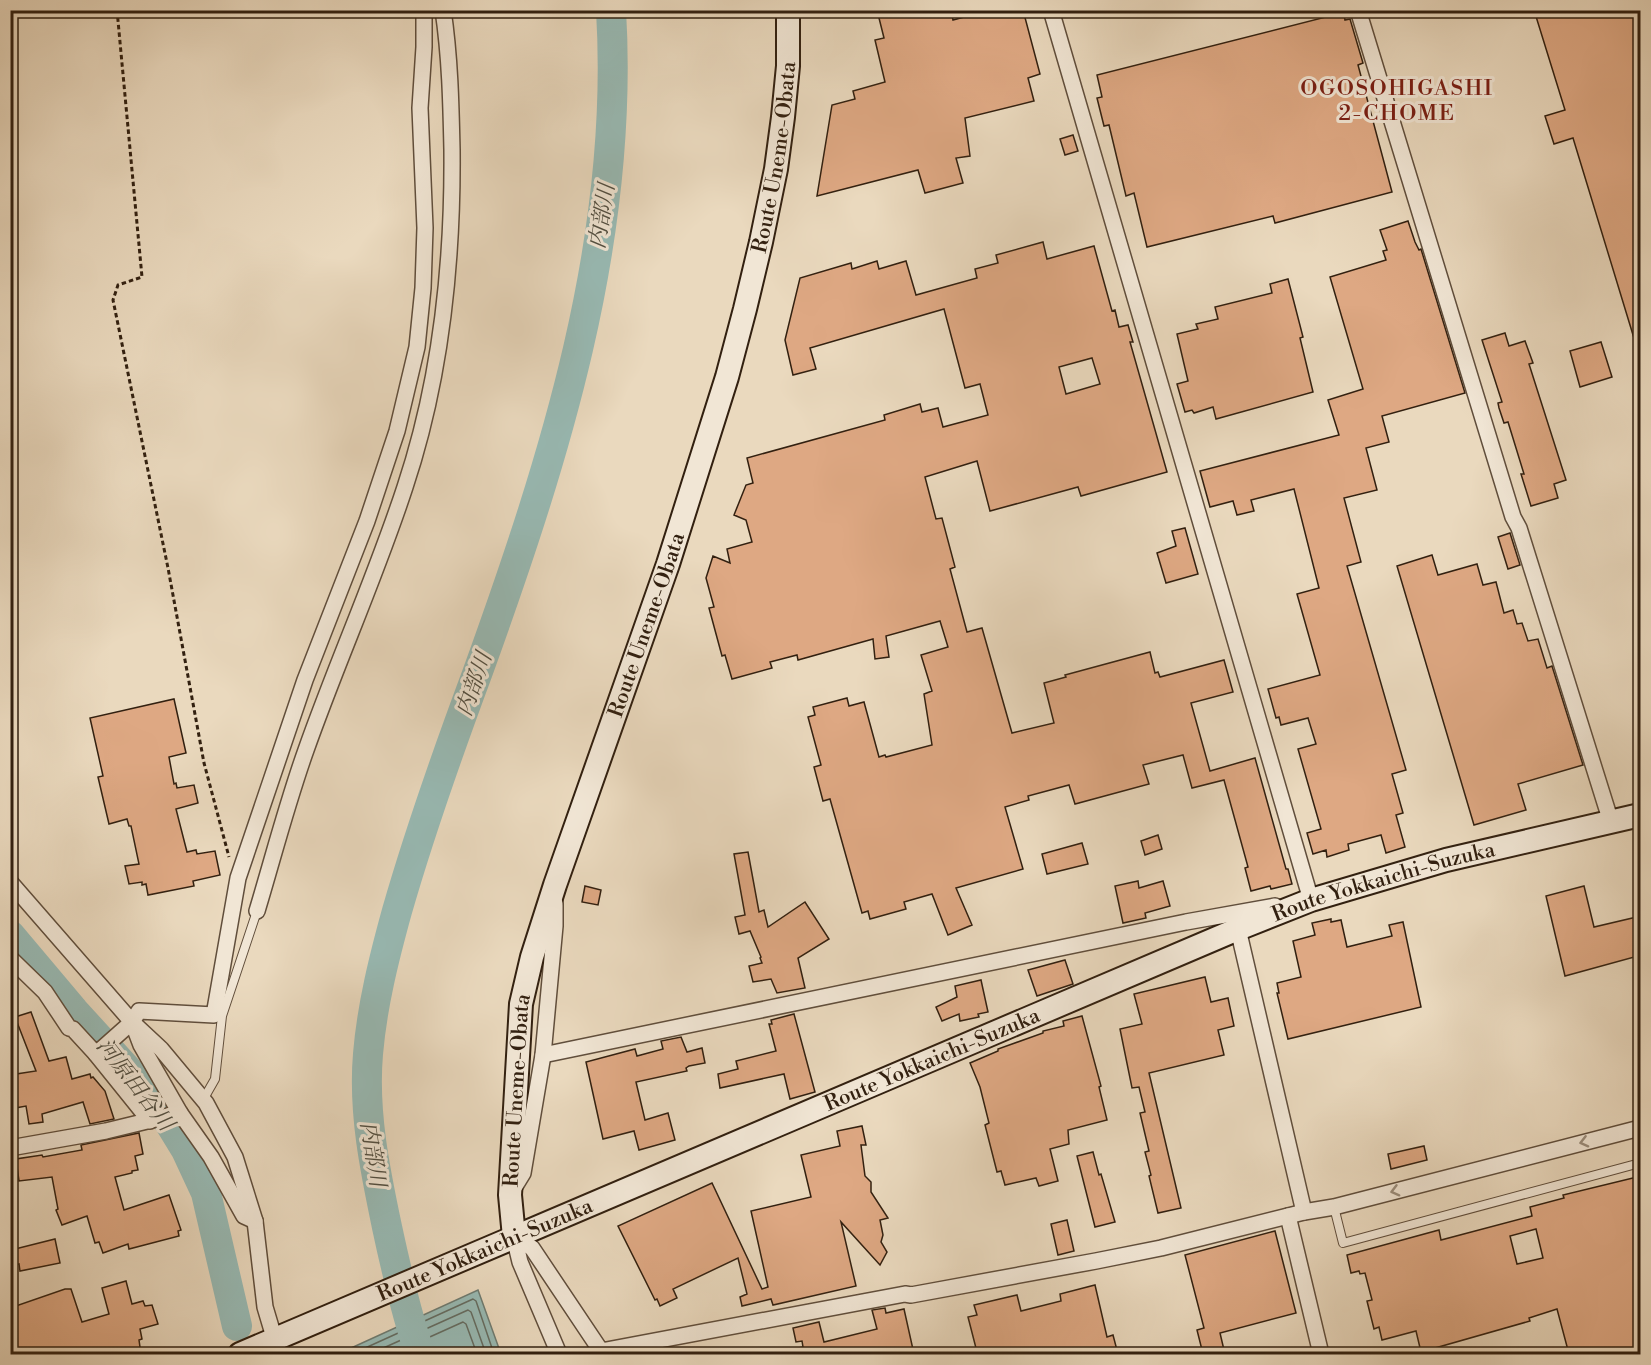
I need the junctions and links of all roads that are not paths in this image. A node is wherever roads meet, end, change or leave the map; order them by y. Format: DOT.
graph roads {
  1 [pos="424,10"];
  2 [pos="443,10"];
  3 [pos="788,10"];
  4 [pos="1051,10"];
  5 [pos="1358,10"];
  6 [pos="1641,815"];
  7 [pos="1611,822"];
  8 [pos="10,882"];
  9 [pos="555,885"];
  10 [pos="1311,900"];
  11 [pos="257,911"];
  12 [pos="1238,929"];
  13 [pos="10,958"];
  14 [pos="218,1016"];
  15 [pos="132,1022"];
  16 [pos="97,1052"];
  17 [pos="543,1055"];
  18 [pos="204,1100"];
  19 [pos="178,1114"];
  20 [pos="152,1121"];
  21 [pos="1641,1128"];
  22 [pos="10,1148"];
  23 [pos="1641,1163"];
  24 [pos="510,1196"];
  25 [pos="1334,1207"];
  26 [pos="1305,1212"];
  27 [pos="1288,1216"];
  28 [pos="255,1221"];
  29 [pos="514,1237"];
  30 [pos="281,1343"];
  31 [pos="240,1354"];
  32 [pos="559,1354"];
  33 [pos="1321,1354"];
  1 -- 14 [label="street"];
  2 -- 11 [label="street"];
  3 -- 9 [label="main road, Route Uneme-Obata"];
  4 -- 10 [label="street"];
  5 -- 7 [label="street"];
  6 -- 7 [label="main road, Route Yokkaichi-Suzuka"];
  7 -- 10 [label="main road, Route Yokkaichi-Suzuka"];
  8 -- 15 [label="street"];
  9 -- 17 [label="street"];
  9 -- 24 [label="main road, Route Uneme-Obata"];
  10 -- 12 [label="main road, Route Yokkaichi-Suzuka"];
  10 -- 17 [label="street"];
  11 -- 14 [label="lane"];
  12 -- 26 [label="street"];
  12 -- 29 [label="main road, Route Yokkaichi-Suzuka"];
  13 -- 16 [label="street"];
  14 -- 15 [label="street"];
  14 -- 18 [label="lane"];
  15 -- 16 [label="street"];
  15 -- 18 [label="street"];
  15 -- 19 [label="street"];
  16 -- 20 [label="street"];
  17 -- 24 [label="street"];
  18 -- 28 [label="street"];
  19 -- 20 [label="street"];
  19 -- 28 [label="street"];
  20 -- 22 [label="street"];
  21 -- 25 [label="street, one-way"];
  23 -- 25 [label="lane"];
  24 -- 29 [label="main road, Route Uneme-Obata"];
  25 -- 26 [label="street"];
  26 -- 27 [label="street"];
  27 -- 29 [label="street"];
  27 -- 33 [label="street"];
  28 -- 30 [label="street"];
  29 -- 30 [label="main road, Route Yokkaichi-Suzuka"];
  29 -- 32 [label="street"];
  30 -- 31 [label="main road, Route Yokkaichi-Suzuka"];
}
